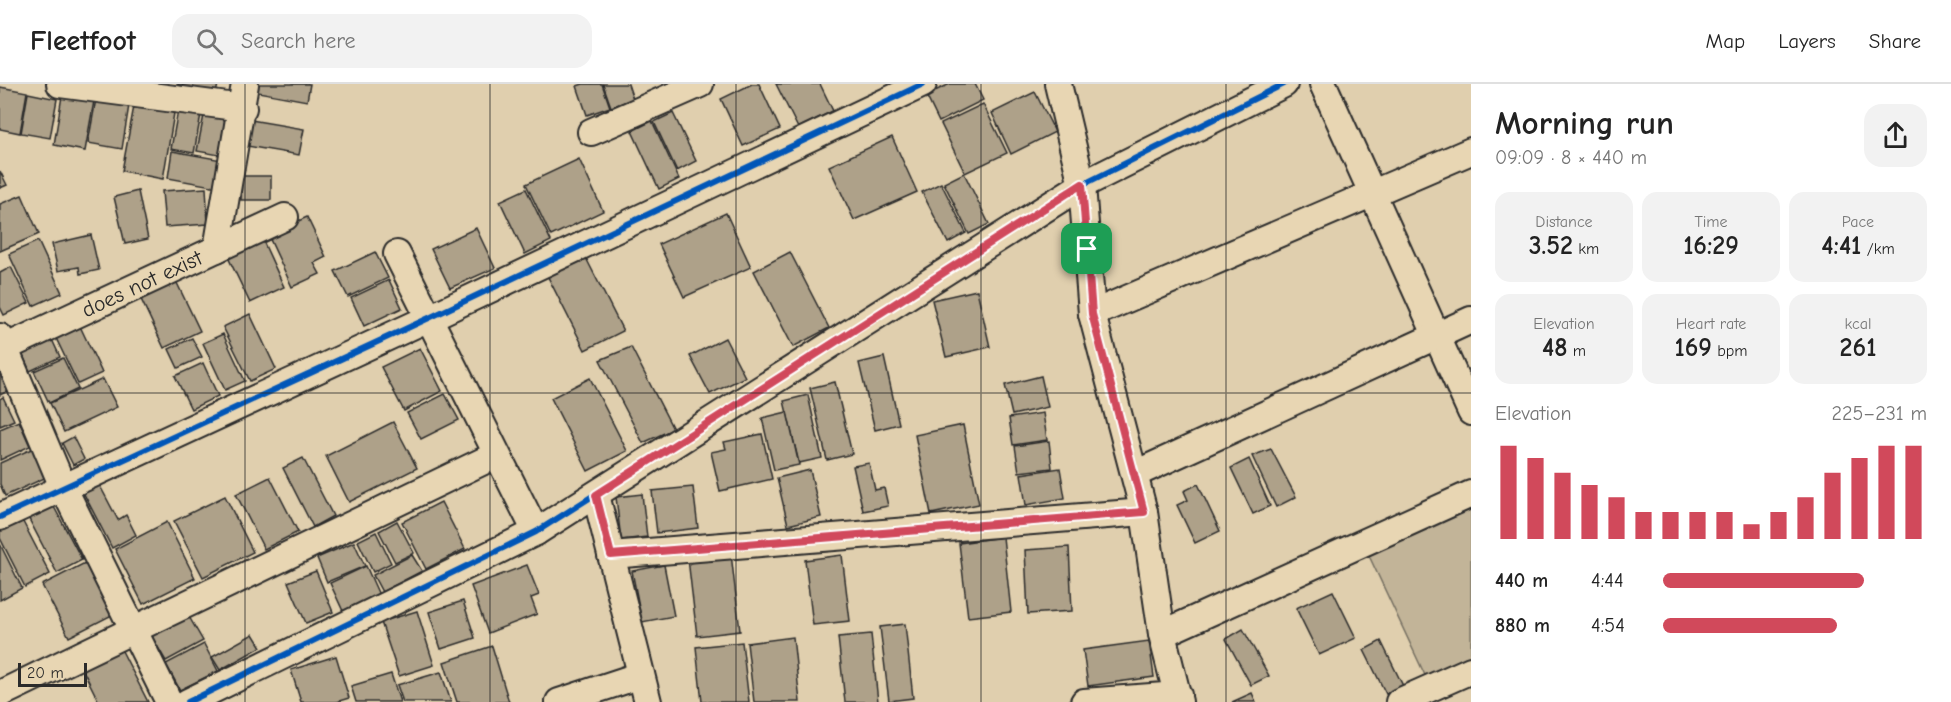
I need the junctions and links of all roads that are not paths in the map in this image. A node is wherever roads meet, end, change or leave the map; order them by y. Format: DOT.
graph roads {
  1 [pos="60,84"];
  2 [pos="699,84"];
  3 [pos="923,84"];
  4 [pos="1058,84"];
  5 [pos="1284,84"];
  6 [pos="1323,84"];
  7 [pos="244,96"];
  8 [pos="591,132"];
  9 [pos="1471,151"];
  10 [pos="1082,184"];
  11 [pos="1373,194"];
  12 [pos="285,217"];
  13 [pos="217,249"];
  14 [pos="397,254"];
  15 [pos="1092,314"];
  16 [pos="429,318"];
  17 [pos="1471,320"];
  18 [pos="1435,337"];
  19 [pos="2,345"];
  20 [pos="1471,412"];
  21 [pos="495,455"];
  22 [pos="1135,474"];
  23 [pos="63,487"];
  24 [pos="1471,494"];
  25 [pos="596,495"];
  26 [pos="1144,512"];
  27 [pos="0,517"];
  28 [pos="536,532"];
  29 [pos="611,555"];
  30 [pos="132,631"];
  31 [pos="1162,634"];
  32 [pos="1471,670"];
  33 [pos="641,675"];
  34 [pos="0,694"];
  35 [pos="1178,699"];
  36 [pos="169,702"];
  37 [pos="188,702"];
  38 [pos="559,702"];
  39 [pos="648,702"];
  40 [pos="1084,702"];
  41 [pos="1399,702"];
  1 -- 7 [label="street"];
  2 -- 8 [label="street"];
  3 -- 16 [label="street"];
  4 -- 10 [label="street"];
  5 -- 10 [label="street"];
  6 -- 11 [label="street"];
  7 -- 13 [label="street"];
  9 -- 11 [label="street"];
  10 -- 15 [label="street"];
  10 -- 25 [label="street"];
  11 -- 15 [label="street"];
  11 -- 18 [label="street"];
  12 -- 13 [label="street, does not exist"];
  13 -- 19 [label="street, does not exist"];
  14 -- 16 [label="street"];
  15 -- 22 [label="street"];
  16 -- 21 [label="street"];
  16 -- 23 [label="street"];
  17 -- 18 [label="street"];
  18 -- 20 [label="street"];
  18 -- 22 [label="street"];
  19 -- 23 [label="street"];
  21 -- 28 [label="street"];
  21 -- 30 [label="street"];
  22 -- 26 [label="street"];
  23 -- 27 [label="street"];
  23 -- 30 [label="street"];
  24 -- 31 [label="street"];
  25 -- 28 [label="street"];
  25 -- 29 [label="street"];
  26 -- 29 [label="street"];
  26 -- 31 [label="street"];
  28 -- 37 [label="street"];
  29 -- 33 [label="street"];
  30 -- 34 [label="street"];
  30 -- 36 [label="street"];
  31 -- 35 [label="street"];
  32 -- 41 [label="street"];
  33 -- 38 [label="street"];
  33 -- 39 [label="street"];
  35 -- 40 [label="street"];
}
